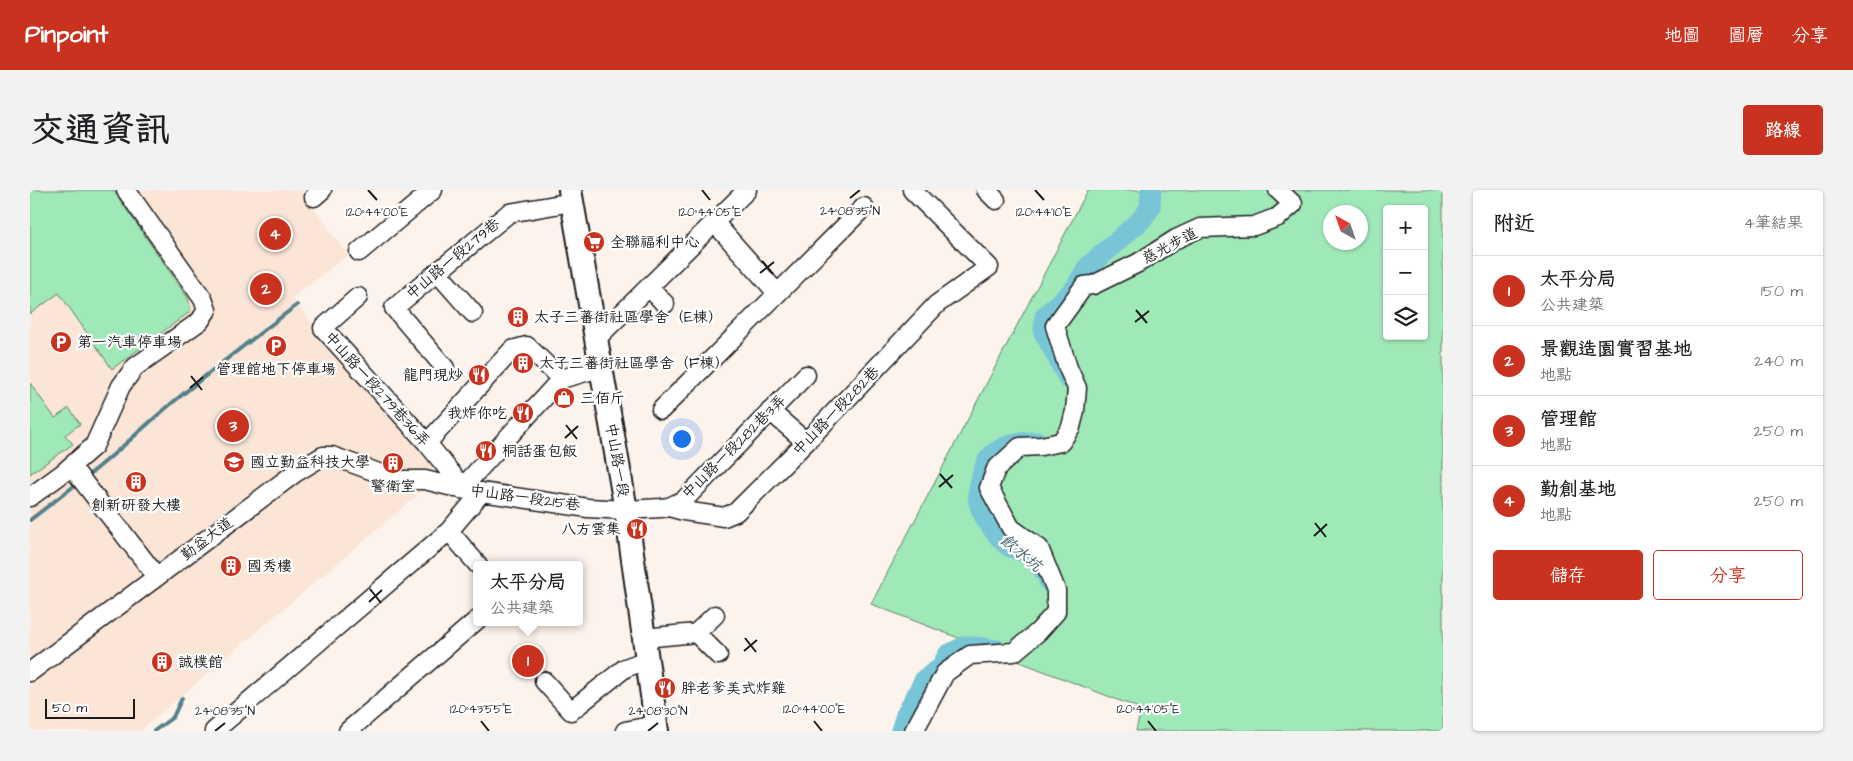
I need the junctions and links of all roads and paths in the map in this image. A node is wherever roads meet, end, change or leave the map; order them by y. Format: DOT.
graph roads {
  1 [pos="126,190"];
  2 [pos="433,190"];
  3 [pos="747,190"];
  4 [pos="912,190"];
  5 [pos="1278,190"];
  6 [pos="571,196"];
  7 [pos="864,207"];
  8 [pos="714,222"];
  9 [pos="359,252"];
  10 [pos="437,272"];
  11 [pos="649,287"];
  12 [pos="777,293"];
  13 [pos="358,296"];
  14 [pos="665,304"];
  15 [pos="473,313"];
  16 [pos="596,338"];
  17 [pos="445,368"];
  18 [pos="600,368"];
  19 [pos="806,375"];
  20 [pos="562,379"];
  21 [pos="661,410"];
  22 [pos="770,411"];
  23 [pos="806,442"];
  24 [pos="427,443"];
  25 [pos="78,475"];
  26 [pos="398,480"];
  27 [pos="458,488"];
  28 [pos="482,492"];
  29 [pos="30,497"];
  30 [pos="669,507"];
  31 [pos="626,510"];
  32 [pos="449,531"];
  33 [pos="475,561"];
  34 [pos="157,577"];
  35 [pos="715,614"];
  36 [pos="473,623"];
  37 [pos="696,633"];
  38 [pos="644,638"];
  39 [pos="718,655"];
  40 [pos="647,660"];
  41 [pos="30,672"];
  42 [pos="544,681"];
  43 [pos="656,728"];
  44 [pos="214,731"];
  45 [pos="348,731"];
  46 [pos="625,731"];
  47 [pos="914,731"];
  1 -- 25 [label="street"];
  2 -- 9 [label="street"];
  3 -- 8 [label="street"];
  4 -- 23 [label="street, 中山路一段282巷"];
  5 -- 47 [label="street, 慈光步道"];
  6 -- 10 [label="street, 中山路一段279巷"];
  6 -- 16 [label="main road, 中山路一段"];
  7 -- 12 [label="street"];
  8 -- 11 [label="street"];
  8 -- 12 [label="street"];
  10 -- 15 [label="street"];
  10 -- 17 [label="street, 中山路一段279巷"];
  11 -- 14 [label="street"];
  11 -- 16 [label="street"];
  12 -- 21 [label="street"];
  13 -- 24 [label="street, 中山路一段279巷36弄"];
  16 -- 18 [label="main road, 中山路一段"];
  18 -- 20 [label="street"];
  18 -- 31 [label="main road, 中山路一段"];
  19 -- 22 [label="street, 中山路一段282巷3弄"];
  20 -- 24 [label="street"];
  20 -- 27 [label="street"];
  22 -- 23 [label="street"];
  22 -- 30 [label="street, 中山路一段282巷3弄"];
  23 -- 30 [label="street, 中山路一段282巷"];
  24 -- 27 [label="street, 中山路一段279巷36弄"];
  25 -- 29 [label="street"];
  25 -- 34 [label="street"];
  26 -- 27 [label="street, 中山路一段215巷"];
  26 -- 34 [label="street, 勤益大道"];
  27 -- 28 [label="street, 中山路一段215巷"];
  28 -- 31 [label="street, 中山路一段215巷"];
  28 -- 32 [label="street"];
  30 -- 31 [label="street, 中山路一段282巷3弄"];
  31 -- 38 [label="main road, 中山路一段"];
  32 -- 33 [label="street"];
  32 -- 44 [label="street"];
  34 -- 41 [label="street, 勤益大道"];
  35 -- 37 [label="street"];
  36 -- 45 [label="street"];
  37 -- 38 [label="street"];
  37 -- 39 [label="street"];
  38 -- 40 [label="main road, 中山路一段"];
  40 -- 42 [label="street"];
  40 -- 43 [label="main road, 中山路一段"];
  43 -- 46 [label="street"];
}
